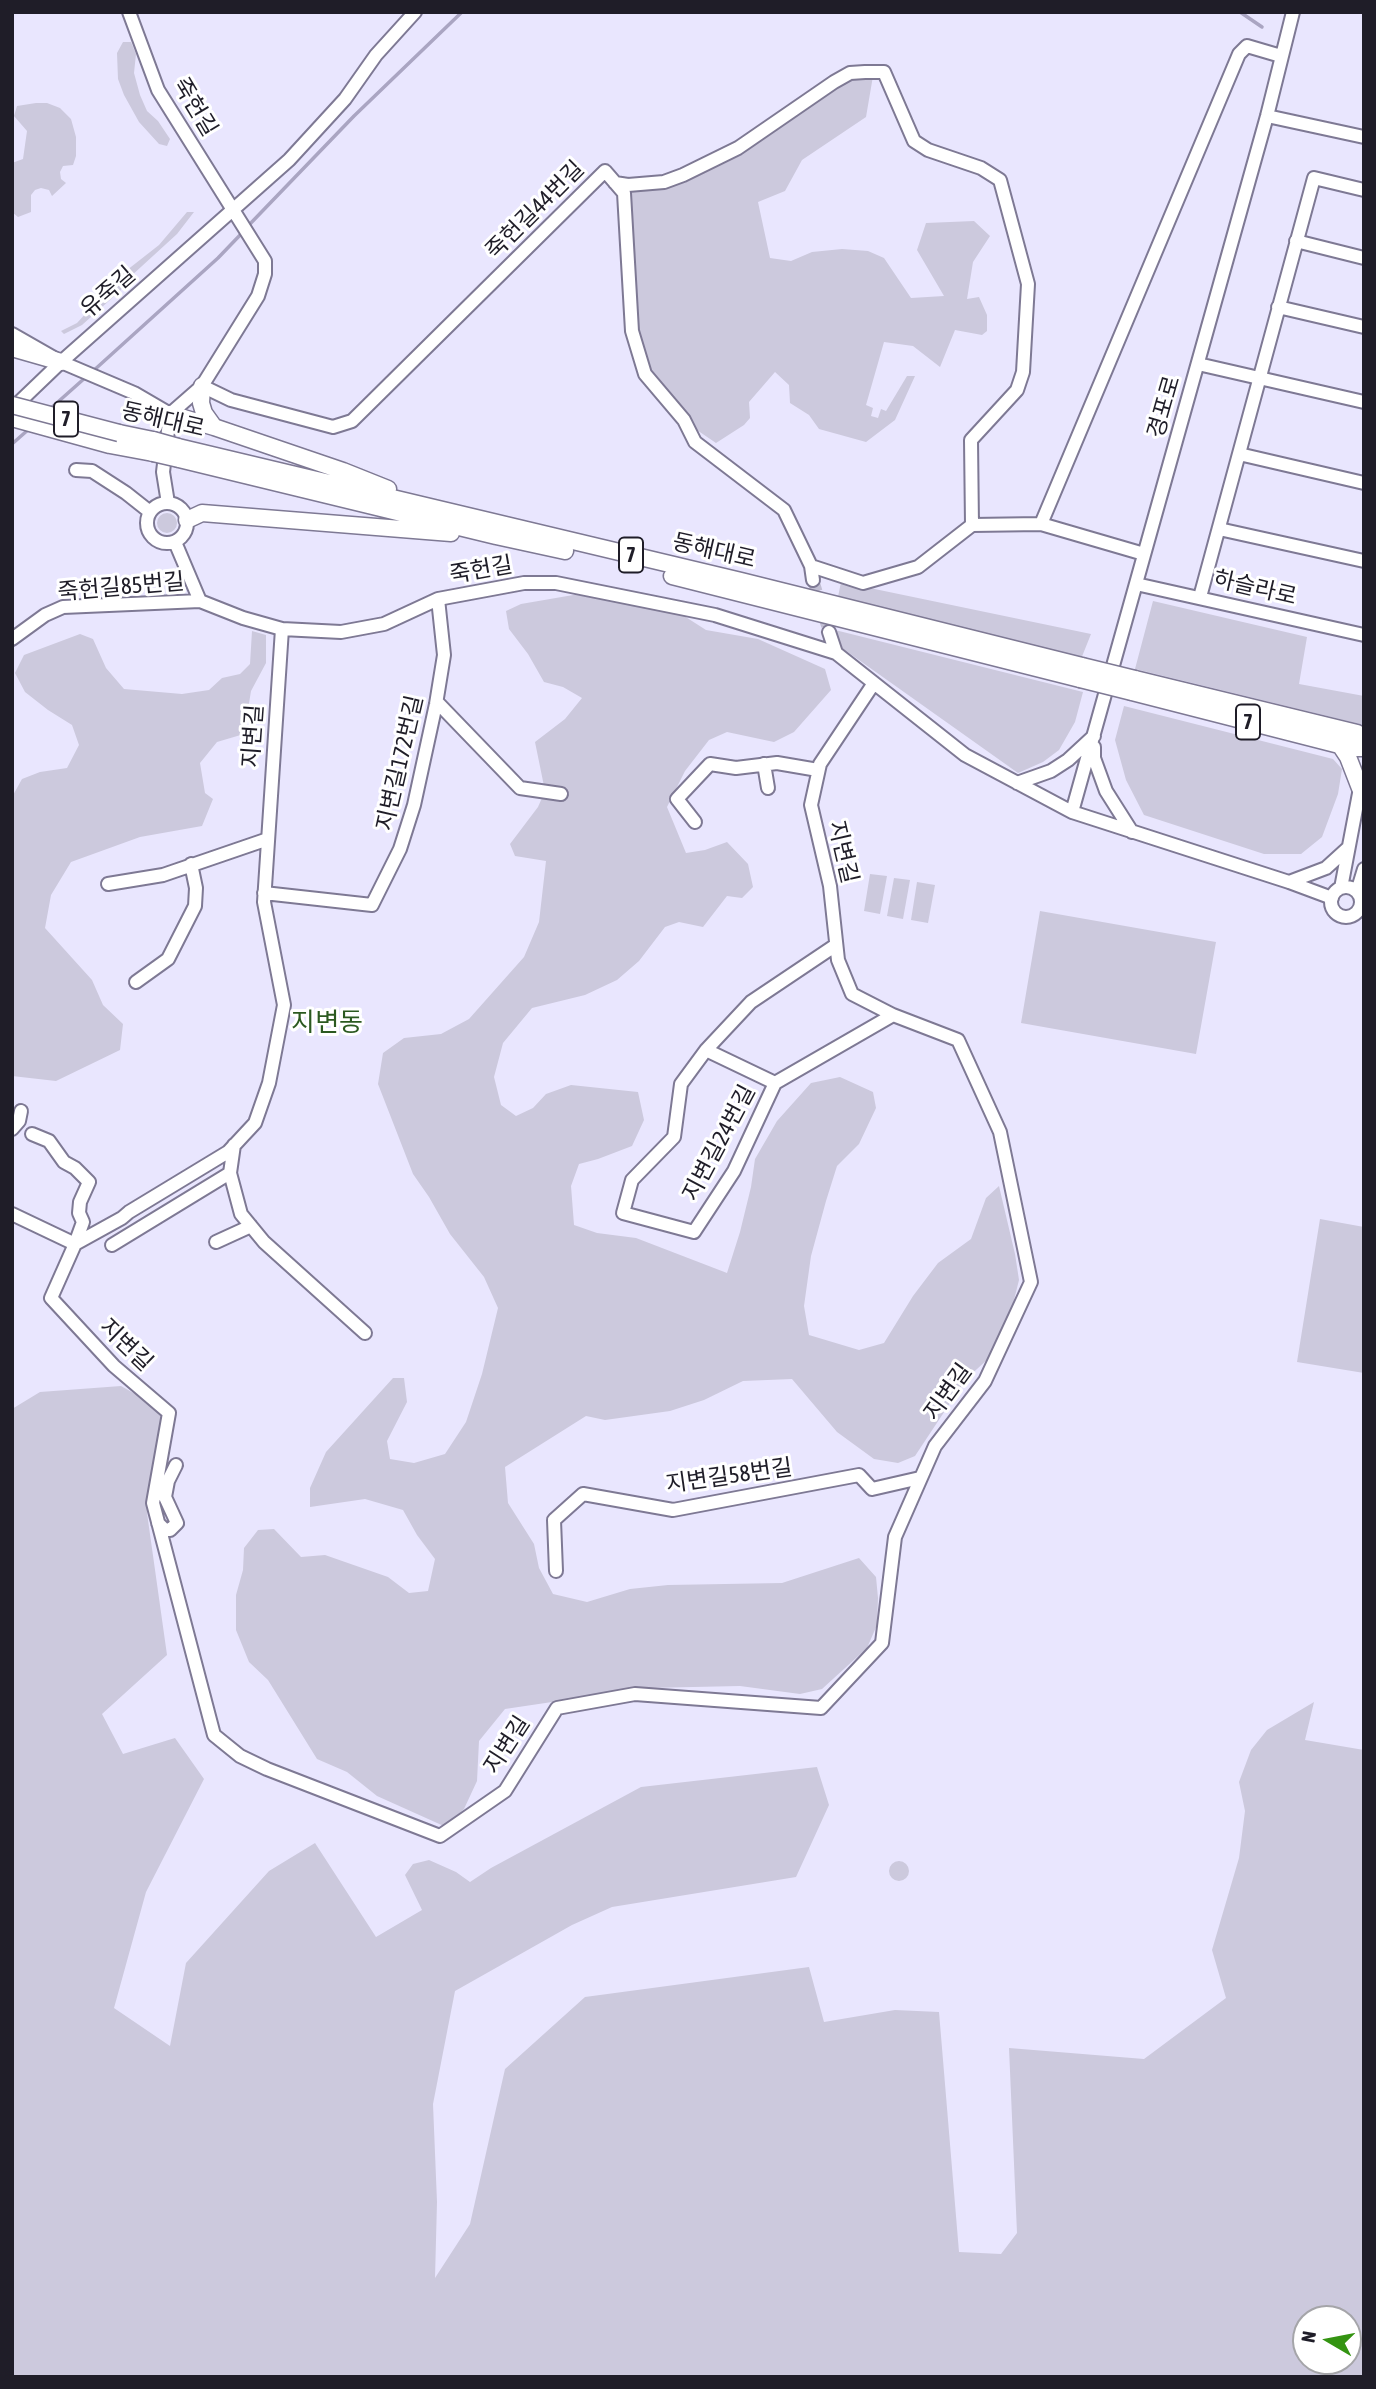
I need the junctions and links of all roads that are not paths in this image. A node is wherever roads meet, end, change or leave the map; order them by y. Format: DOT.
graph roads {
  1 [pos="130,12"];
  2 [pos="415,12"];
  3 [pos="1293,12"];
  4 [pos="1281,56"];
  5 [pos="1267,116"];
  6 [pos="1364,137"];
  7 [pos="615,183"];
  8 [pos="1364,190"];
  9 [pos="237,213"];
  10 [pos="1296,241"];
  11 [pos="1364,258"];
  12 [pos="1278,307"];
  13 [pos="1364,327"];
  14 [pos="12,334"];
  15 [pos="12,348"];
  16 [pos="61,362"];
  17 [pos="1198,365"];
  18 [pos="1259,379"];
  19 [pos="202,386"];
  20 [pos="1364,402"];
  21 [pos="12,407"];
  22 [pos="170,414"];
  23 [pos="12,418"];
  24 [pos="214,427"];
  25 [pos="115,439"];
  26 [pos="179,453"];
  27 [pos="1239,454"];
  28 [pos="76,470"];
  29 [pos="1364,483"];
  30 [pos="167,503"];
  31 [pos="443,511"];
  32 [pos="150,512"];
  33 [pos="187,520"];
  34 [pos="1041,524"];
  35 [pos="972,525"];
  36 [pos="1219,529"];
  37 [pos="496,536"];
  38 [pos="175,542"];
  39 [pos="1144,554"];
  40 [pos="1364,561"];
  41 [pos="811,566"];
  42 [pos="813,580"];
  43 [pos="1136,583"];
  44 [pos="1200,597"];
  45 [pos="438,599"];
  46 [pos="200,601"];
  47 [pos="282,629"];
  48 [pos="829,632"];
  49 [pos="1364,635"];
  50 [pos="12,639"];
  51 [pos="836,653"];
  52 [pos="1081,672"];
  53 [pos="874,683"];
  54 [pos="1134,686"];
  55 [pos="437,702"];
  56 [pos="1094,736"];
  57 [pos="1364,738"];
  58 [pos="1340,746"];
  59 [pos="1364,748"];
  60 [pos="764,764"];
  61 [pos="818,770"];
  62 [pos="1017,783"];
  63 [pos="1362,786"];
  64 [pos="768,788"];
  65 [pos="561,794"];
  66 [pos="1072,812"];
  67 [pos="695,822"];
  68 [pos="1132,832"];
  69 [pos="268,839"];
  70 [pos="1349,848"];
  71 [pos="191,864"];
  72 [pos="1364,869"];
  73 [pos="1289,882"];
  74 [pos="108,884"];
  75 [pos="1357,892"];
  76 [pos="264,893"];
  77 [pos="1336,893"];
  78 [pos="836,945"];
  79 [pos="136,982"];
  80 [pos="893,1015"];
  81 [pos="706,1051"];
  82 [pos="775,1083"];
  83 [pos="20,1111"];
  84 [pos="12,1129"];
  85 [pos="32,1134"];
  86 [pos="234,1145"];
  87 [pos="230,1173"];
  88 [pos="12,1214"];
  89 [pos="251,1226"];
  90 [pos="216,1241"];
  91 [pos="75,1244"];
  92 [pos="112,1245"];
  93 [pos="365,1333"];
  94 [pos="176,1465"];
  95 [pos="920,1478"];
  96 [pos="158,1523"];
  97 [pos="556,1571"];
  1 -- 9 [label="street, 죽헌길"];
  2 -- 9 [label="street, 유죽길"];
  3 -- 4 [label="street, 경포로"];
  4 -- 5 [label="street, 경포로"];
  4 -- 34 [label="street"];
  5 -- 6 [label="street"];
  5 -- 17 [label="street, 경포로"];
  7 -- 19 [label="street, 죽헌길44번길"];
  7 -- 35 [label="street"];
  7 -- 41 [label="street, 죽헌길44번길"];
  8 -- 10 [label="street"];
  9 -- 16 [label="street, 유죽길"];
  9 -- 19 [label="street, 죽헌길"];
  10 -- 11 [label="street"];
  10 -- 12 [label="street"];
  12 -- 13 [label="street"];
  12 -- 18 [label="street"];
  14 -- 16 [label="street"];
  15 -- 16 [label="main road"];
  16 -- 21 [label="street, 유죽길"];
  16 -- 22 [label="street"];
  17 -- 18 [label="street"];
  17 -- 39 [label="street, 경포로"];
  18 -- 20 [label="street"];
  18 -- 27 [label="street"];
  19 -- 22 [label="street"];
  19 -- 24 [label="main road"];
  21 -- 25 [label="main road, 동해대로 / 7, bridge"];
  22 -- 24 [label="main road"];
  22 -- 30 [label="street"];
  23 -- 25 [label="main road, 동해대로 / 7"];
  24 -- 31 [label="main road"];
  25 -- 26 [label="main road, 동해대로 / 7, bridge"];
  26 -- 31 [label="main road, 동해대로 / 7"];
  26 -- 37 [label="main road, 동해대로 / 7"];
  27 -- 29 [label="street"];
  27 -- 36 [label="street"];
  28 -- 32 [label="street"];
  30 -- 32 [label="street"];
  30 -- 33 [label="street"];
  31 -- 52 [label="main road, 동해대로 / 7"];
  32 -- 38 [label="street"];
  33 -- 37 [label="main road"];
  33 -- 38 [label="street"];
  34 -- 35 [label="street"];
  34 -- 39 [label="street"];
  35 -- 41 [label="street"];
  36 -- 40 [label="street"];
  36 -- 44 [label="street"];
  37 -- 52 [label="main road, 동해대로 / 7"];
  38 -- 46 [label="street"];
  39 -- 43 [label="street, 경포로"];
  41 -- 42 [label="street, 죽헌길44번길"];
  43 -- 44 [label="street, 하슬라로"];
  43 -- 56 [label="street, 경포로"];
  44 -- 49 [label="street, 하슬라로"];
  45 -- 47 [label="street, 죽헌길"];
  45 -- 51 [label="street, 죽헌길"];
  45 -- 55 [label="street, 지변길172번길"];
  46 -- 47 [label="street, 죽헌길"];
  46 -- 50 [label="street, 죽헌길85번길"];
  47 -- 69 [label="street, 지변길"];
  48 -- 51 [label="street"];
  51 -- 53 [label="street"];
  52 -- 54 [label="main road, 동해대로 / 7, bridge"];
  53 -- 61 [label="street, 지변길"];
  53 -- 62 [label="street"];
  54 -- 57 [label="main road, 동해대로 / 7"];
  54 -- 58 [label="main road, 동해대로 / 7"];
  55 -- 65 [label="street"];
  55 -- 76 [label="street, 지변길172번길"];
  56 -- 62 [label="street"];
  56 -- 66 [label="street, 경포로"];
  56 -- 68 [label="street"];
  58 -- 59 [label="main road, 동해대로 / 7"];
  58 -- 63 [label="main road"];
  60 -- 61 [label="street"];
  60 -- 64 [label="street"];
  60 -- 67 [label="street"];
  61 -- 78 [label="street, 지변길"];
  62 -- 66 [label="street"];
  63 -- 70 [label="street"];
  66 -- 68 [label="street"];
  68 -- 73 [label="street"];
  69 -- 71 [label="street"];
  69 -- 76 [label="street, 지변길"];
  70 -- 73 [label="street"];
  70 -- 77 [label="street"];
  71 -- 74 [label="street"];
  71 -- 79 [label="street"];
  72 -- 75 [label="street"];
  73 -- 77 [label="street"];
  75 -- 77 [label="street"];
  75 -- 77 [label="street"];
  76 -- 86 [label="street, 지변길"];
  78 -- 80 [label="street, 지변길"];
  78 -- 81 [label="street"];
  80 -- 82 [label="street, 지변길24번길"];
  80 -- 95 [label="street, 지변길"];
  81 -- 82 [label="street"];
  81 -- 82 [label="street, 지변길24번길"];
  83 -- 84 [label="street"];
  85 -- 91 [label="street"];
  86 -- 87 [label="street"];
  86 -- 91 [label="street, 지변길"];
  87 -- 89 [label="street"];
  87 -- 92 [label="street"];
  88 -- 91 [label="street"];
  89 -- 90 [label="street"];
  89 -- 93 [label="street"];
  91 -- 96 [label="street, 지변길"];
  94 -- 96 [label="street"];
  95 -- 96 [label="street, 지변길"];
  95 -- 97 [label="street, 지변길58번길"];
}
